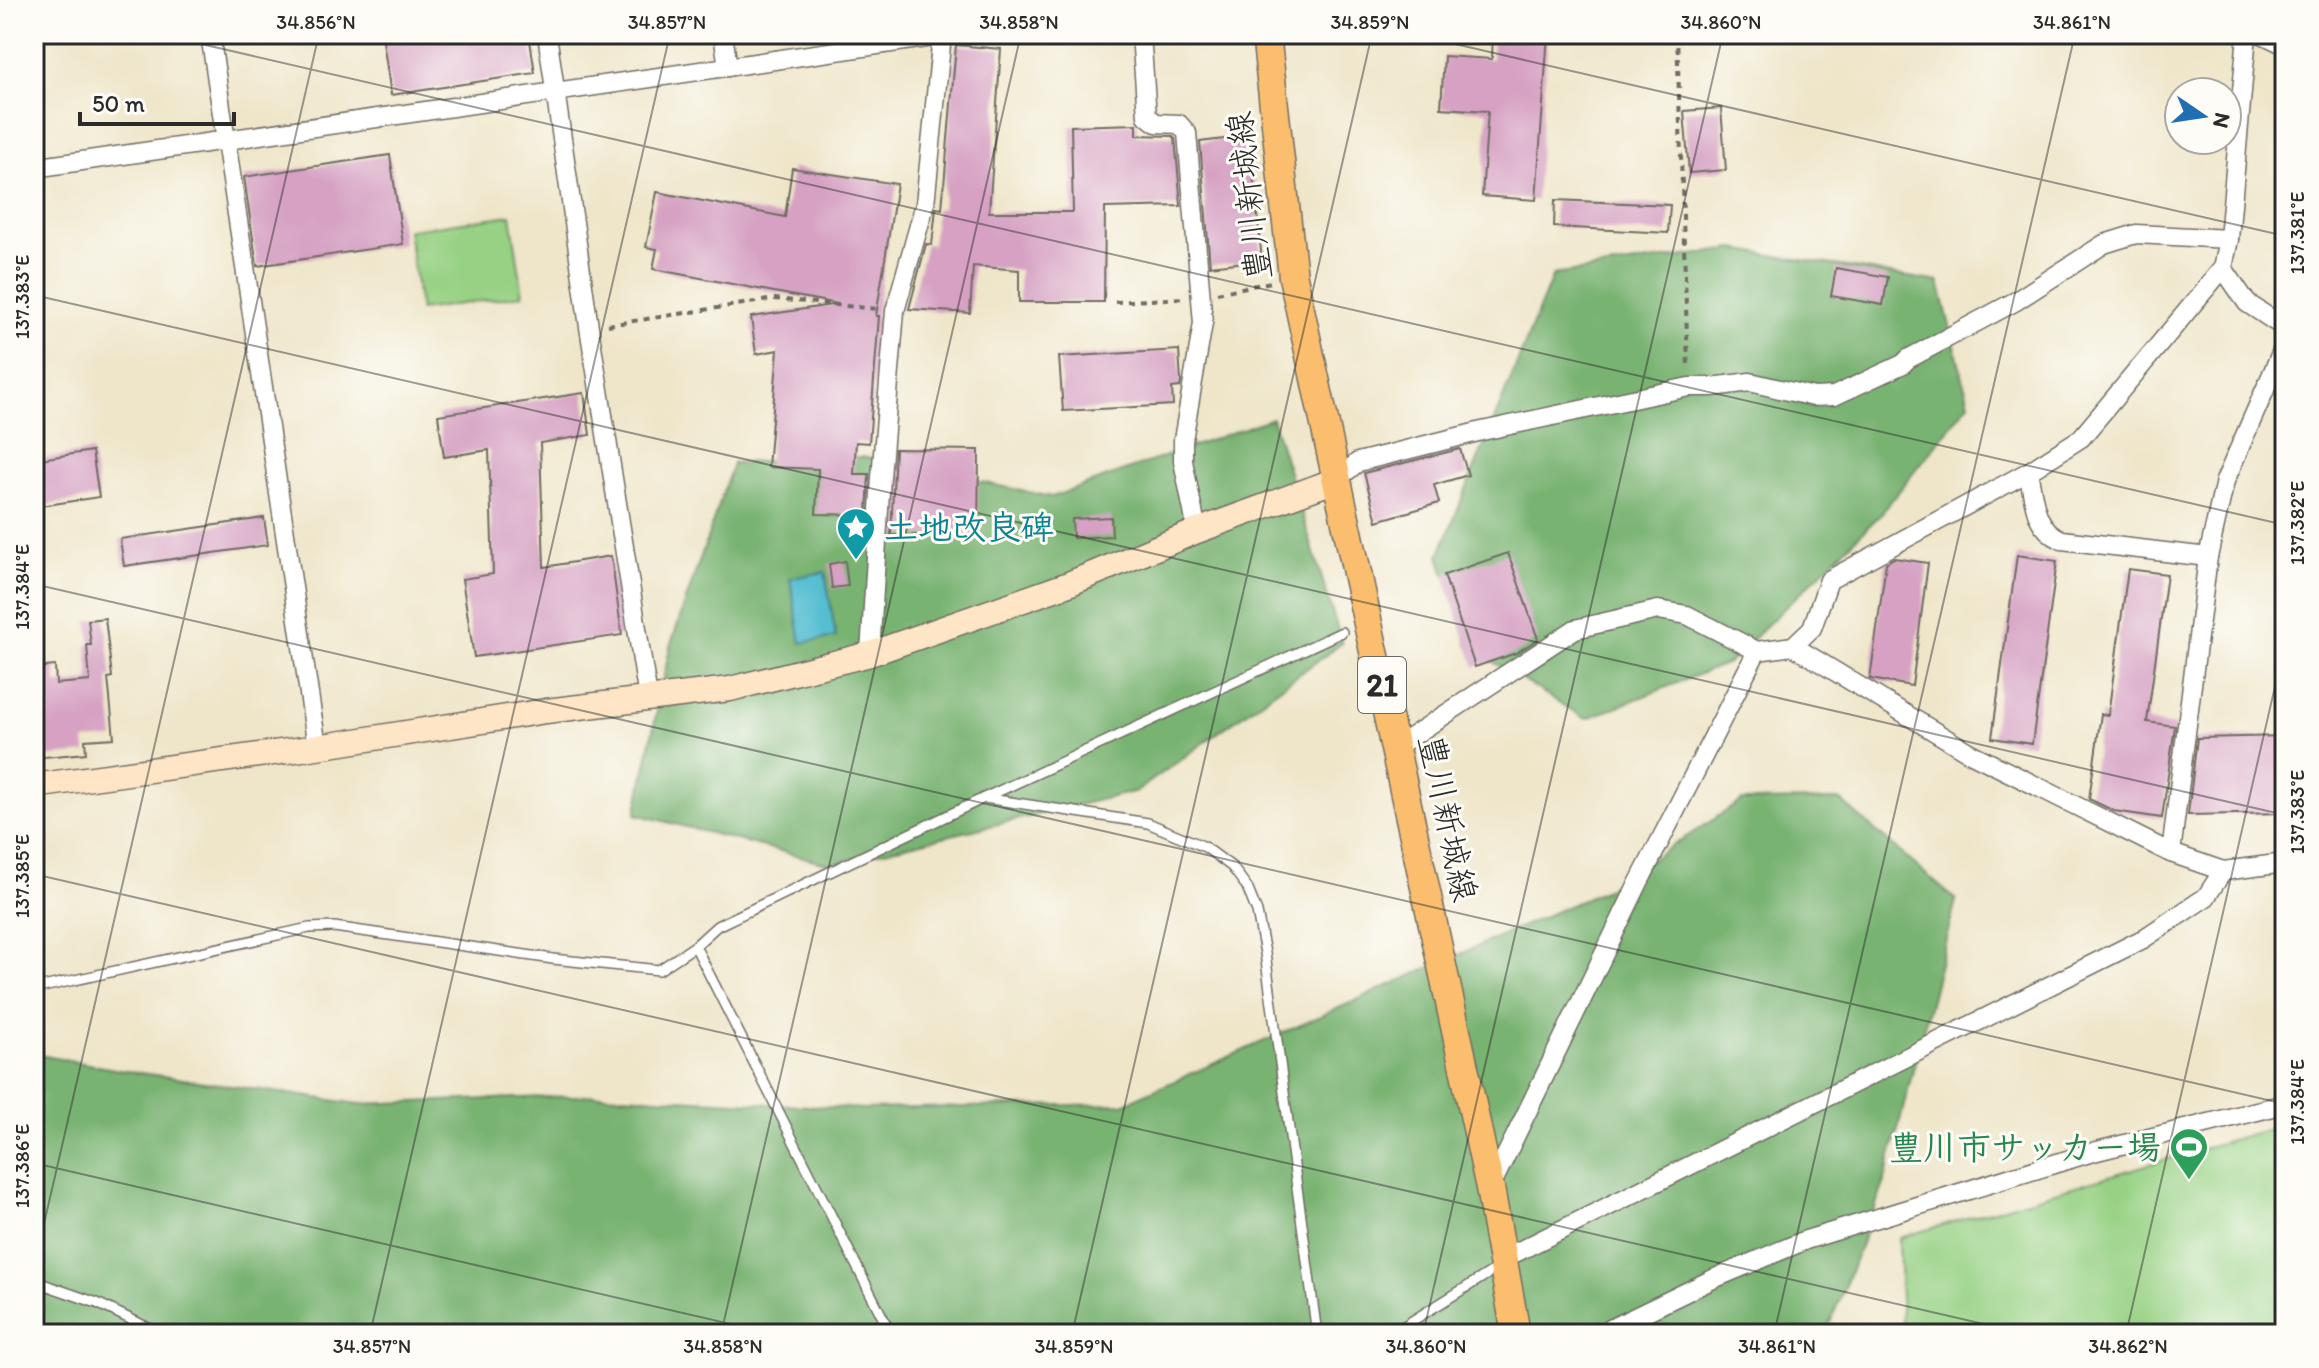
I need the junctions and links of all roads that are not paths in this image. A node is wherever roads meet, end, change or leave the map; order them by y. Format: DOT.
graph roads {
  1 [pos="210,34"];
  2 [pos="547,34"];
  3 [pos="723,34"];
  4 [pos="1141,34"];
  5 [pos="1266,34"];
  6 [pos="2247,34"];
  7 [pos="2262,34"];
  8 [pos="948,35"];
  9 [pos="2285,45"];
  10 [pos="728,67"];
  11 [pos="555,92"];
  12 [pos="226,140"];
  13 [pos="34,168"];
  14 [pos="2229,239"];
  15 [pos="2223,268"];
  16 [pos="2285,328"];
  17 [pos="2285,344"];
  18 [pos="2028,472"];
  19 [pos="1336,480"];
  20 [pos="1197,531"];
  21 [pos="2208,557"];
  22 [pos="1342,632"];
  23 [pos="1793,646"];
  24 [pos="1757,651"];
  25 [pos="870,654"];
  26 [pos="648,698"];
  27 [pos="317,747"];
  28 [pos="1396,747"];
  29 [pos="34,786"];
  30 [pos="984,798"];
  31 [pos="2171,853"];
  32 [pos="2285,863"];
  33 [pos="2223,871"];
  34 [pos="695,946"];
  35 [pos="34,989"];
  36 [pos="2285,1104"];
  37 [pos="1490,1188"];
  38 [pos="1505,1263"];
  39 [pos="34,1281"];
  40 [pos="161,1334"];
  41 [pos="891,1334"];
  42 [pos="1317,1334"];
  43 [pos="1391,1334"];
  44 [pos="1516,1334"];
  45 [pos="1600,1334"];
  1 -- 12 [label="street"];
  2 -- 11 [label="street"];
  3 -- 10 [label="street"];
  4 -- 20 [label="street"];
  5 -- 19 [label="main road, 豊川新城線 / 21"];
  6 -- 14 [label="street"];
  7 -- 9 [label="street"];
  8 -- 10 [label="street"];
  8 -- 25 [label="street"];
  10 -- 11 [label="street"];
  11 -- 12 [label="street"];
  11 -- 26 [label="street"];
  12 -- 13 [label="street"];
  12 -- 27 [label="street"];
  14 -- 15 [label="street"];
  14 -- 19 [label="street"];
  15 -- 16 [label="street"];
  15 -- 18 [label="street"];
  17 -- 21 [label="street"];
  18 -- 21 [label="street"];
  18 -- 23 [label="street"];
  19 -- 20 [label="street"];
  19 -- 28 [label="main road, 豊川新城線 / 21"];
  20 -- 25 [label="street"];
  21 -- 31 [label="street"];
  22 -- 30 [label="lane"];
  23 -- 24 [label="street"];
  23 -- 31 [label="street"];
  24 -- 28 [label="street"];
  24 -- 37 [label="street"];
  25 -- 26 [label="street"];
  26 -- 27 [label="street"];
  27 -- 29 [label="street"];
  28 -- 37 [label="main road, 豊川新城線 / 21"];
  30 -- 34 [label="lane"];
  30 -- 42 [label="lane"];
  31 -- 33 [label="street"];
  32 -- 33 [label="street"];
  33 -- 38 [label="street"];
  34 -- 35 [label="lane"];
  34 -- 41 [label="lane"];
  36 -- 45 [label="street"];
  37 -- 38 [label="main road, 豊川新城線 / 21"];
  38 -- 43 [label="lane"];
  38 -- 44 [label="main road, 豊川新城線 / 21"];
  39 -- 40 [label="lane"];
}
